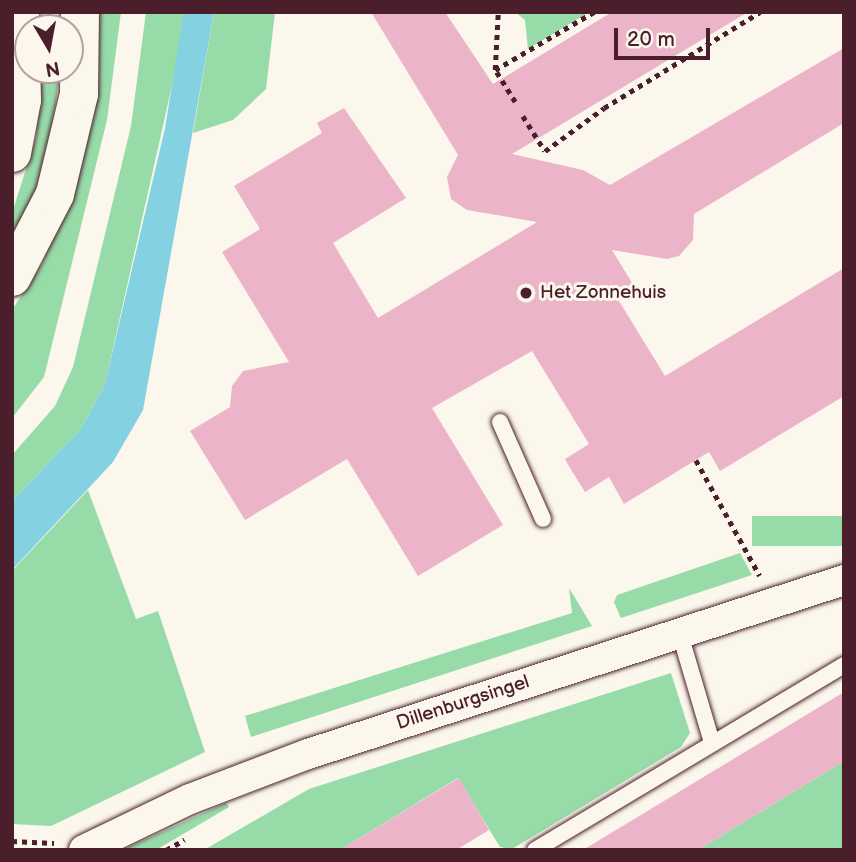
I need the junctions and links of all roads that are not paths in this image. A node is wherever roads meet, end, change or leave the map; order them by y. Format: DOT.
graph roads {
  1 [pos="20,12"];
  2 [pos="80,12"];
  3 [pos="12,153"];
  4 [pos="12,277"];
  5 [pos="500,422"];
  6 [pos="543,519"];
  7 [pos="844,580"];
  8 [pos="680,634"];
  9 [pos="844,665"];
  10 [pos="712,743"];
  11 [pos="86,848"];
  12 [pos="536,850"];
  1 -- 3 [label="street"];
  2 -- 4 [label="street"];
  5 -- 6 [label="lane"];
  7 -- 8 [label="street, Dillenburgsingel"];
  8 -- 10 [label="lane"];
  8 -- 11 [label="street, Dillenburgsingel"];
  9 -- 10 [label="lane"];
  10 -- 12 [label="lane"];
}
